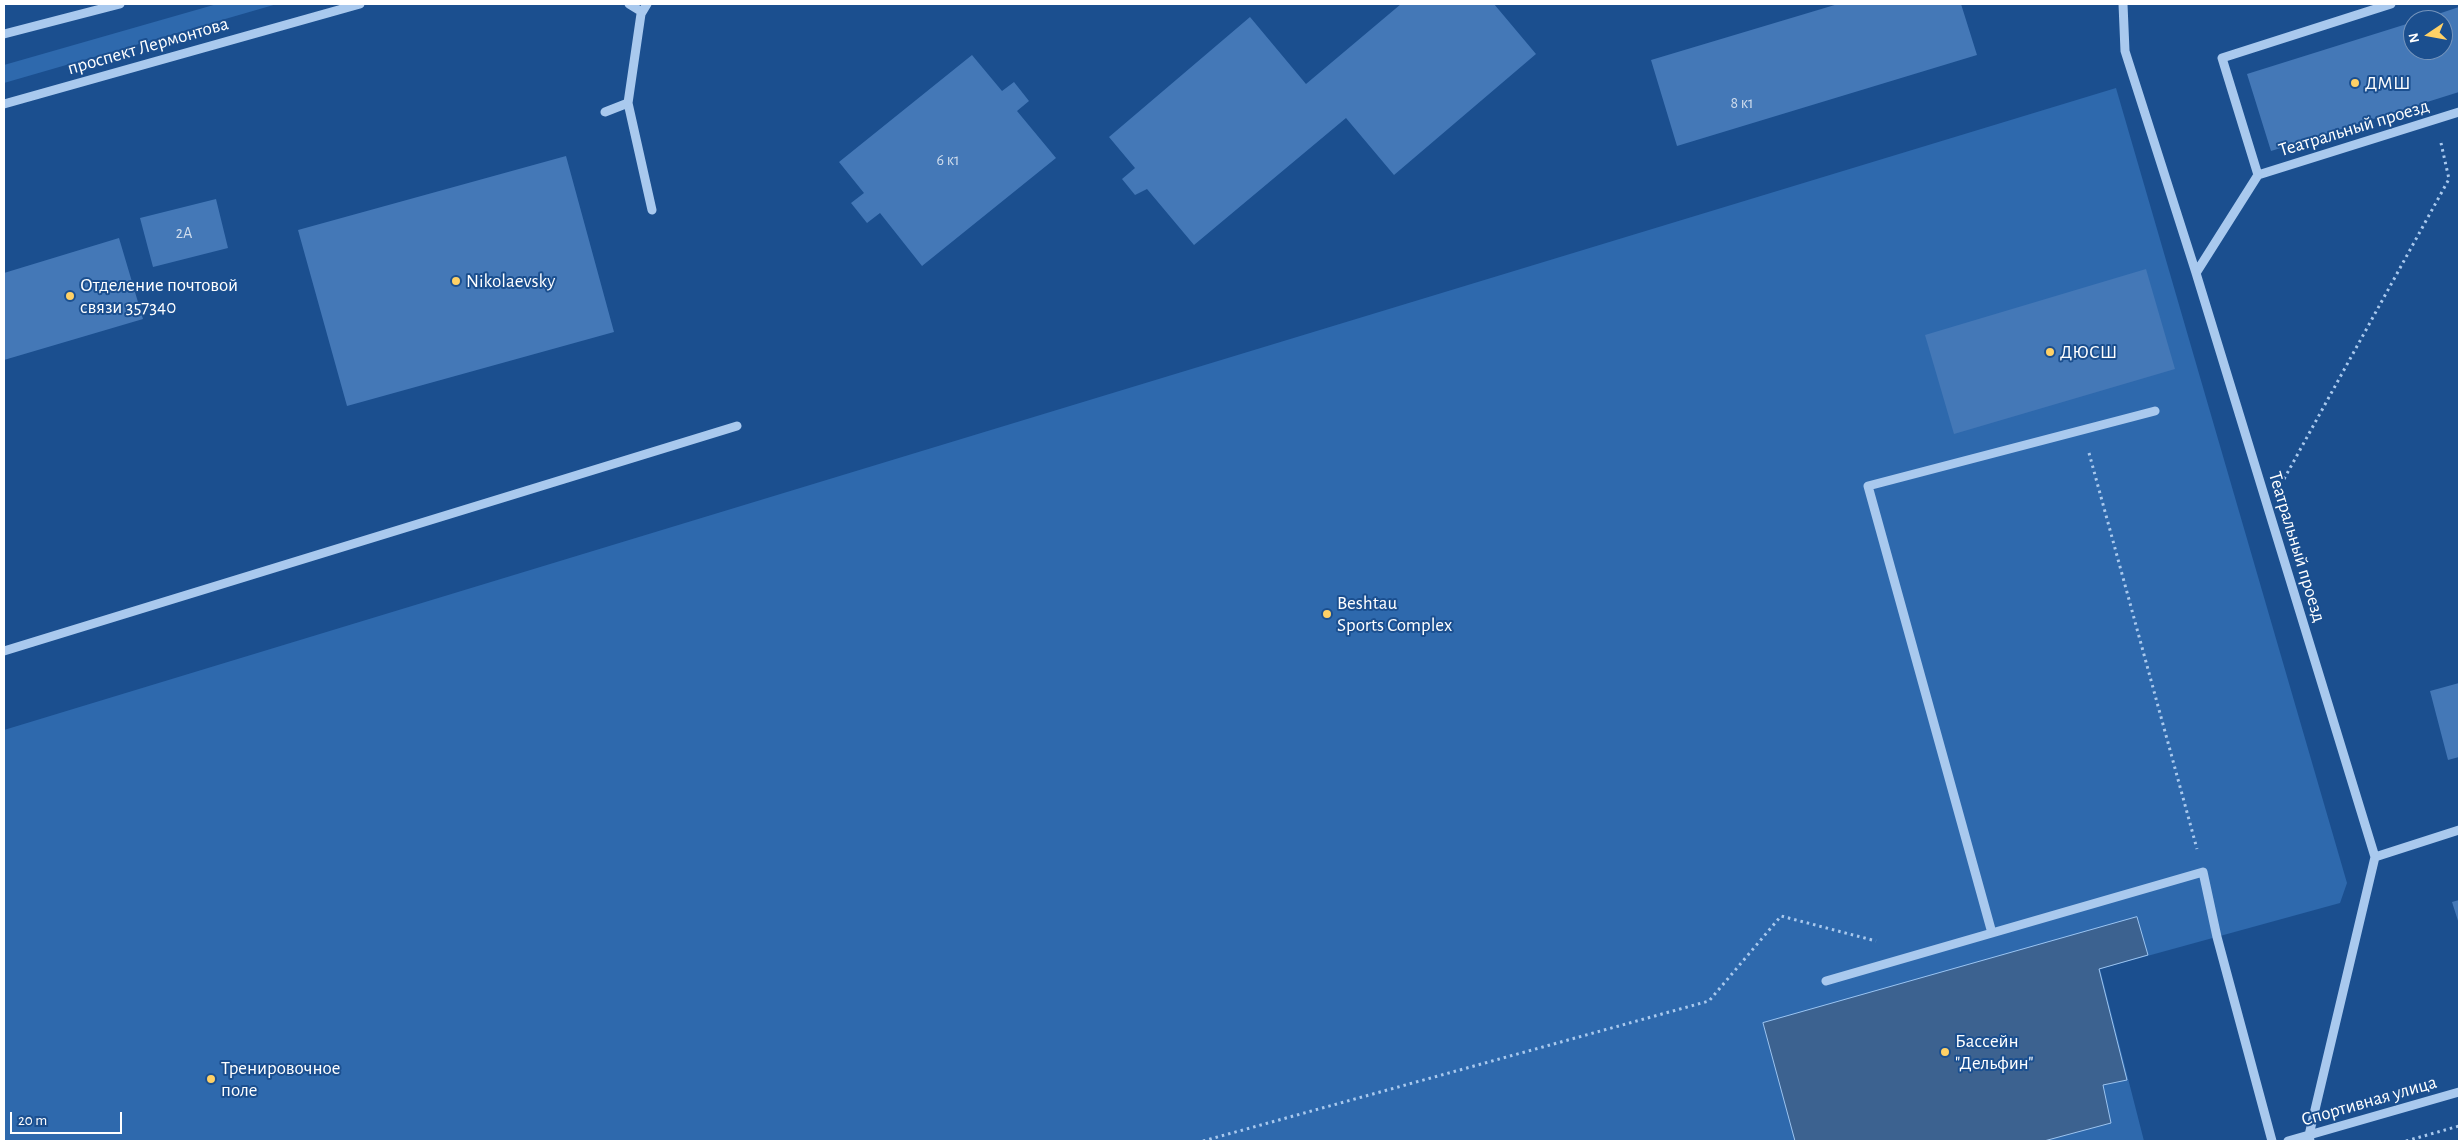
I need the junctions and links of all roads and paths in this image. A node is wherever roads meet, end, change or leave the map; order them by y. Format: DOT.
graph roads {
  1 [pos="120,4"];
  2 [pos="360,4"];
  3 [pos="629,4"];
  4 [pos="647,4"];
  5 [pos="2123,4"];
  6 [pos="2391,4"];
  7 [pos="642,12"];
  8 [pos="4,34"];
  9 [pos="4,104"];
  10 [pos="628,104"];
  11 [pos="605,112"];
  12 [pos="2459,112"];
  13 [pos="2435,120"];
  14 [pos="2258,175"];
  15 [pos="652,210"];
  16 [pos="2196,273"];
  17 [pos="2155,411"];
  18 [pos="737,426"];
  19 [pos="2082,430"];
  20 [pos="2268,508"];
  21 [pos="4,651"];
  22 [pos="2459,830"];
  23 [pos="2375,857"];
  24 [pos="2203,872"];
  25 [pos="1992,933"];
  26 [pos="1922,953"];
  27 [pos="1826,981"];
  28 [pos="2459,1092"];
  29 [pos="2459,1126"];
  30 [pos="2309,1138"];
  31 [pos="1203,1141"];
  32 [pos="2272,1141"];
  33 [pos="2288,1141"];
  34 [pos="2406,1141"];
  1 -- 8 [label="street"];
  2 -- 9 [label="street, проспект Лермонтова"];
  3 -- 7 [label="street"];
  4 -- 7 [label="street"];
  5 -- 16 [label="street, Театральный проезд"];
  6 -- 14 [label="street, Театральный проезд"];
  7 -- 10 [label="street"];
  10 -- 11 [label="street"];
  10 -- 15 [label="street"];
  12 -- 13 [label="street, Театральный проезд"];
  13 -- 14 [label="street, Театральный проезд"];
  13 -- 20 [label="path"];
  14 -- 16 [label="street"];
  16 -- 20 [label="street, Театральный проезд"];
  17 -- 19 [label="street"];
  18 -- 21 [label="street"];
  19 -- 24 [label="path"];
  19 -- 25 [label="street"];
  20 -- 23 [label="street, Театральный проезд"];
  22 -- 23 [label="street"];
  23 -- 30 [label="street"];
  24 -- 25 [label="street"];
  24 -- 32 [label="street"];
  25 -- 26 [label="street"];
  26 -- 27 [label="street"];
  26 -- 31 [label="path"];
  28 -- 30 [label="street, Спортивная улица"];
  29 -- 34 [label="path"];
  30 -- 33 [label="street, Спортивная улица"];
}
